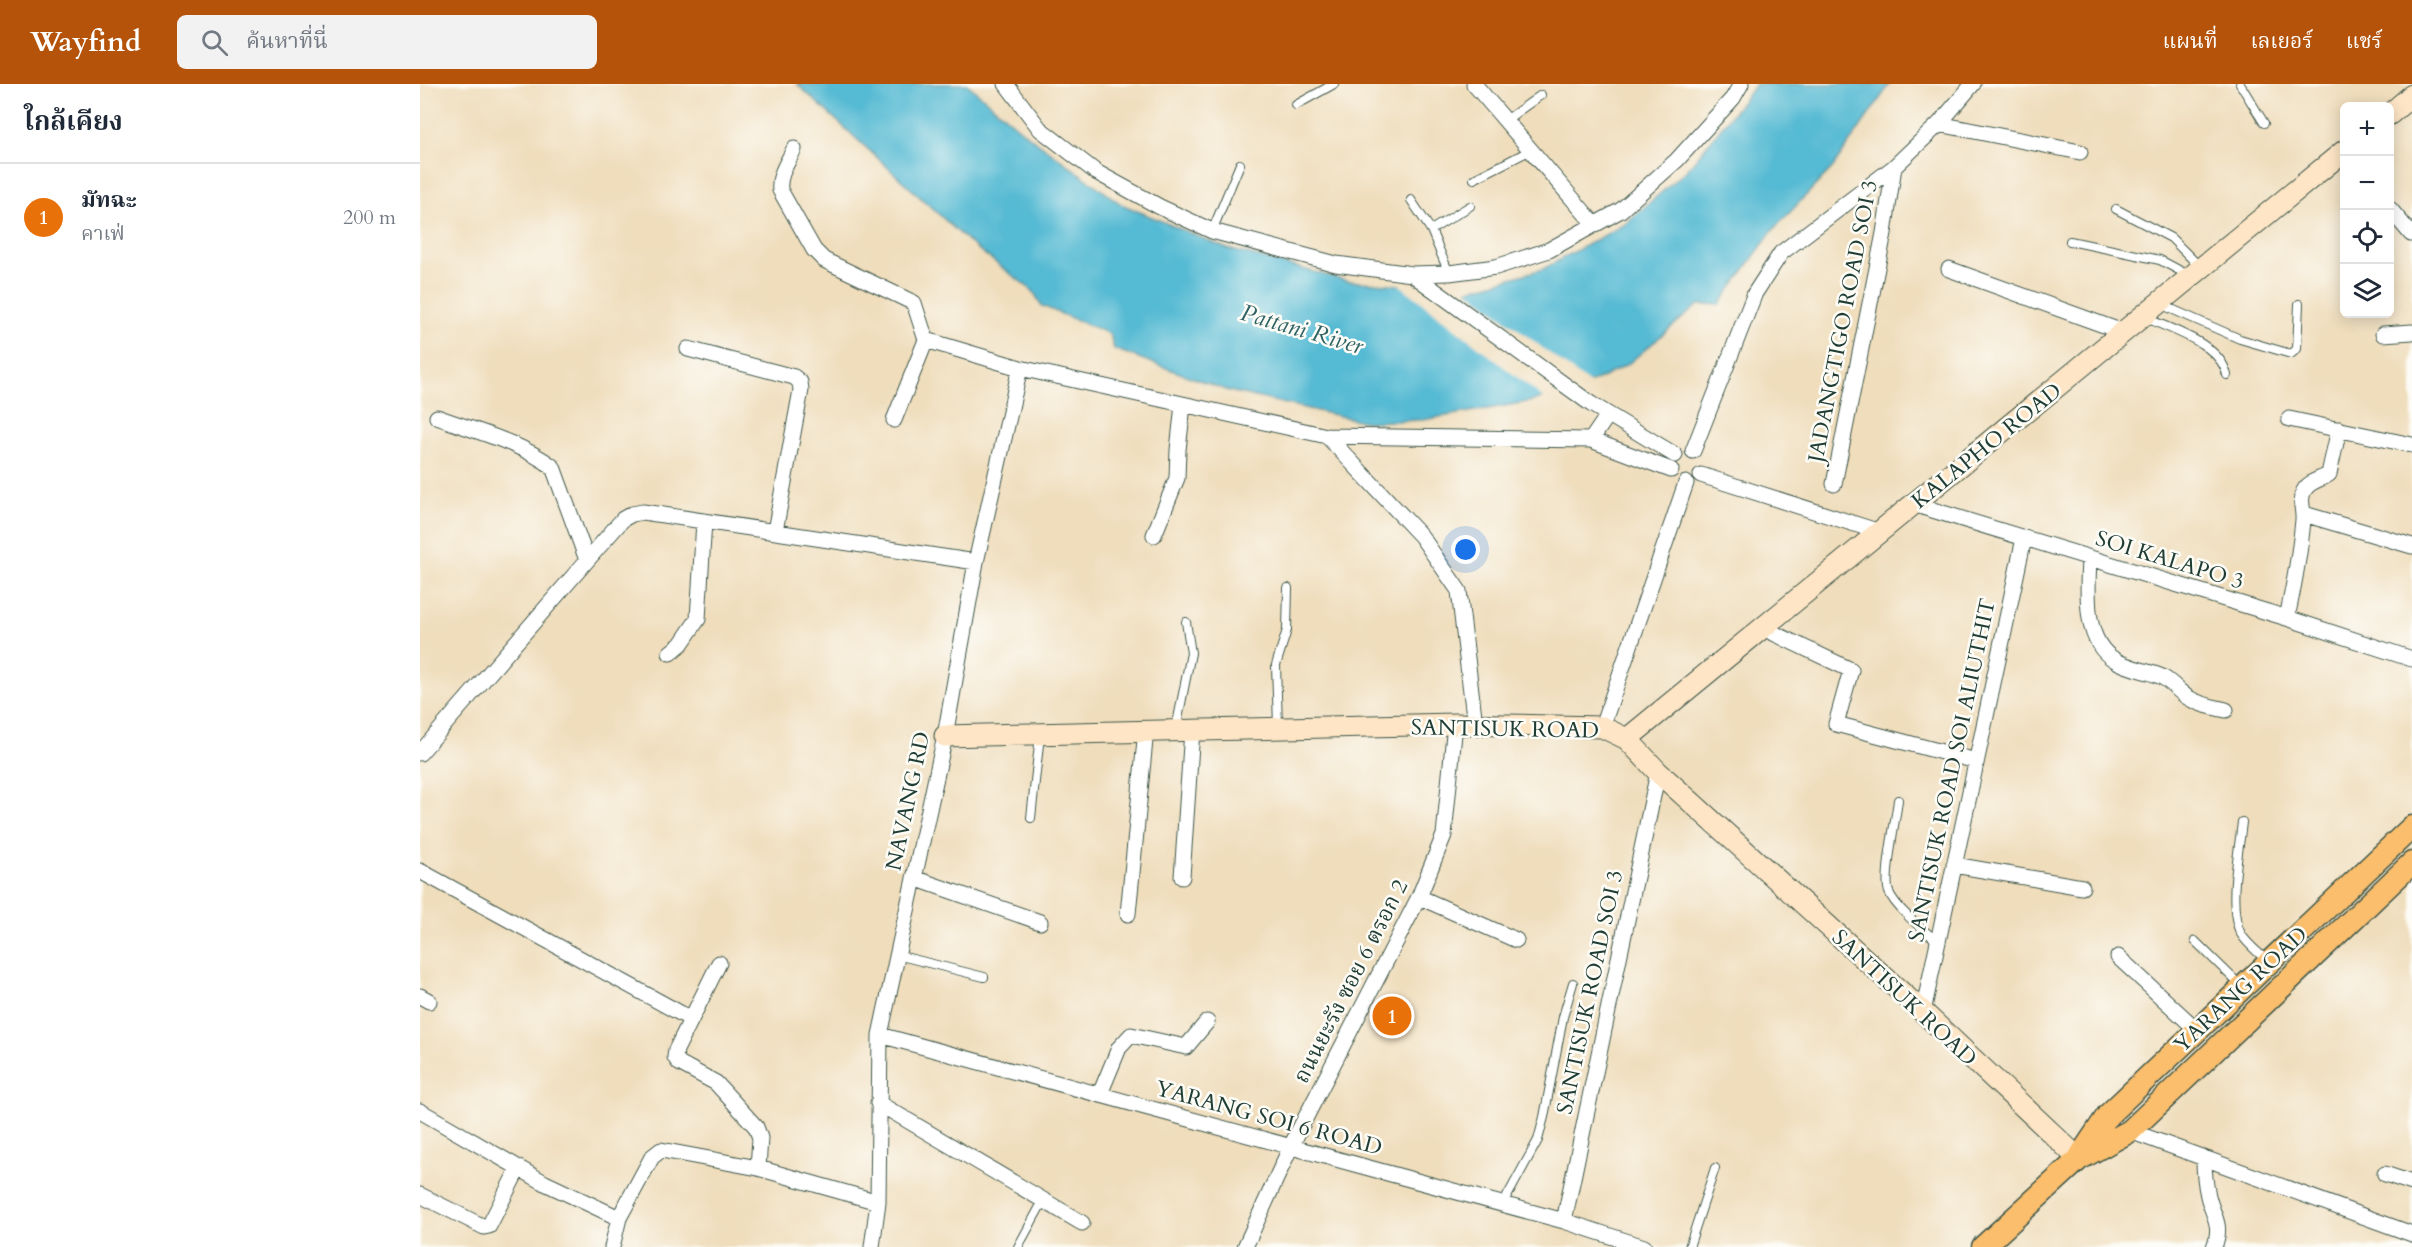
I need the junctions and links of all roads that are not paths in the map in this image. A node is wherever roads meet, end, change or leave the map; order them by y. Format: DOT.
graph roads {
  1 [pos="1006,84"];
  2 [pos="1334,84"];
  3 [pos="1474,84"];
  4 [pos="1742,84"];
  5 [pos="1973,84"];
  6 [pos="2240,84"];
  7 [pos="1541,95"];
  8 [pos="2412,95"];
  9 [pos="1296,105"];
  10 [pos="2394,111"];
  11 [pos="1506,120"];
  12 [pos="2264,123"];
  13 [pos="1939,124"];
  14 [pos="794,149"];
  15 [pos="1532,149"];
  16 [pos="2080,152"];
  17 [pos="2340,154"];
  18 [pos="1240,164"];
  19 [pos="1894,167"];
  20 [pos="1474,179"];
  21 [pos="1411,200"];
  22 [pos="1470,206"];
  23 [pos="2116,209"];
  24 [pos="2391,210"];
  25 [pos="1595,225"];
  26 [pos="1431,230"];
  27 [pos="1212,231"];
  28 [pos="2411,234"];
  29 [pos="2070,242"];
  30 [pos="1949,269"];
  31 [pos="2196,272"];
  32 [pos="1449,273"];
  33 [pos="1418,278"];
  34 [pos="2299,304"];
  35 [pos="2150,310"];
  36 [pos="2123,332"];
  37 [pos="2412,332"];
  38 [pos="2383,334"];
  39 [pos="926,340"];
  40 [pos="688,349"];
  41 [pos="1020,368"];
  42 [pos="2227,375"];
  43 [pos="1183,405"];
  44 [pos="1608,416"];
  45 [pos="437,417"];
  46 [pos="2289,419"];
  47 [pos="894,420"];
  48 [pos="2339,429"];
  49 [pos="1327,436"];
  50 [pos="1592,440"];
  51 [pos="2412,445"];
  52 [pos="1693,451"];
  53 [pos="1673,463"];
  54 [pos="1701,475"];
  55 [pos="1686,483"];
  56 [pos="1834,484"];
  57 [pos="1913,504"];
  58 [pos="2304,514"];
  59 [pos="704,521"];
  60 [pos="775,531"];
  61 [pos="1880,532"];
  62 [pos="1154,535"];
  63 [pos="2024,538"];
  64 [pos="2412,546"];
  65 [pos="2089,558"];
  66 [pos="587,560"];
  67 [pos="976,562"];
  68 [pos="1288,588"];
  69 [pos="2287,618"];
  70 [pos="1186,622"];
  71 [pos="1763,628"];
  72 [pos="670,653"];
  73 [pos="2412,659"];
  74 [pos="2226,710"];
  75 [pos="1465,724"];
  76 [pos="1602,727"];
  77 [pos="1278,728"];
  78 [pos="1146,730"];
  79 [pos="1184,730"];
  80 [pos="1040,733"];
  81 [pos="945,736"];
  82 [pos="1628,739"];
  83 [pos="420,753"];
  84 [pos="1976,761"];
  85 [pos="1659,772"];
  86 [pos="1898,800"];
  87 [pos="1031,818"];
  88 [pos="2242,822"];
  89 [pos="2412,827"];
  90 [pos="2412,863"];
  91 [pos="1954,865"];
  92 [pos="420,871"];
  93 [pos="2362,874"];
  94 [pos="1182,877"];
  95 [pos="914,878"];
  96 [pos="2082,886"];
  97 [pos="2379,894"];
  98 [pos="1419,897"];
  99 [pos="1128,914"];
  100 [pos="1040,922"];
  101 [pos="1516,940"];
  102 [pos="2195,941"];
  103 [pos="1938,942"];
  104 [pos="897,956"];
  105 [pos="2118,957"];
  106 [pos="2268,962"];
  107 [pos="718,963"];
  108 [pos="984,977"];
  109 [pos="1573,983"];
  110 [pos="2242,987"];
  111 [pos="1923,1012"];
  112 [pos="691,1019"];
  113 [pos="1207,1022"];
  114 [pos="2197,1030"];
  115 [pos="880,1035"];
  116 [pos="1100,1094"];
  117 [pos="878,1103"];
  118 [pos="420,1111"];
  119 [pos="2130,1131"];
  120 [pos="1291,1146"];
  121 [pos="2204,1158"];
  122 [pos="2079,1159"];
  123 [pos="758,1168"];
  124 [pos="1715,1168"];
  125 [pos="518,1169"];
  126 [pos="2385,1174"];
  127 [pos="2412,1183"];
  128 [pos="420,1195"];
  129 [pos="1043,1201"];
  130 [pos="878,1202"];
  131 [pos="1503,1204"];
  132 [pos="619,1218"];
  133 [pos="1564,1221"];
  134 [pos="1082,1223"];
  135 [pos="2412,1234"];
  136 [pos="612,1247"];
  137 [pos="872,1247"];
  138 [pos="1018,1247"];
  139 [pos="1245,1247"];
  140 [pos="1644,1247"];
  141 [pos="1689,1247"];
  142 [pos="1983,1247"];
  143 [pos="2214,1247"];
  1 -- 27 [label="street"];
  2 -- 9 [label="lane"];
  3 -- 11 [label="street"];
  4 -- 25 [label="street"];
  5 -- 13 [label="street"];
  6 -- 12 [label="lane"];
  7 -- 11 [label="lane"];
  8 -- 10 [label="street"];
  11 -- 15 [label="street"];
  13 -- 16 [label="street"];
  13 -- 19 [label="street"];
  14 -- 39 [label="street"];
  15 -- 20 [label="lane"];
  15 -- 25 [label="street"];
  17 -- 31 [label="street, KALAPHO ROAD"];
  18 -- 27 [label="lane"];
  19 -- 52 [label="street"];
  19 -- 56 [label="street, JADANGTIGO ROAD SOI 3"];
  21 -- 26 [label="lane"];
  22 -- 26 [label="lane"];
  23 -- 31 [label="lane"];
  24 -- 28 [label="street"];
  25 -- 32 [label="street"];
  26 -- 32 [label="lane"];
  27 -- 33 [label="street"];
  29 -- 31 [label="lane"];
  30 -- 36 [label="street"];
  31 -- 35 [label="street, KALAPHO ROAD"];
  32 -- 33 [label="street"];
  33 -- 44 [label="street"];
  34 -- 35 [label="lane"];
  35 -- 36 [label="street, KALAPHO ROAD"];
  35 -- 42 [label="lane"];
  36 -- 57 [label="street, KALAPHO ROAD"];
  37 -- 38 [label="street"];
  39 -- 41 [label="street"];
  39 -- 47 [label="street"];
  40 -- 60 [label="street"];
  41 -- 43 [label="street"];
  41 -- 67 [label="street, NAVANG RD"];
  43 -- 49 [label="street"];
  43 -- 62 [label="street"];
  44 -- 50 [label="street"];
  44 -- 53 [label="street"];
  45 -- 66 [label="street"];
  46 -- 48 [label="street"];
  48 -- 51 [label="street"];
  48 -- 58 [label="street"];
  49 -- 50 [label="street"];
  49 -- 75 [label="street, ถนนยะรัง ซอย 6 ตรอก 2"];
  50 -- 53 [label="street"];
  52 -- 53 [label="street"];
  52 -- 54 [label="street"];
  53 -- 55 [label="street"];
  54 -- 55 [label="street"];
  54 -- 61 [label="street"];
  55 -- 76 [label="street"];
  57 -- 61 [label="street, KALAPHO ROAD"];
  57 -- 63 [label="street, SOI KALAPO 3"];
  58 -- 64 [label="street"];
  58 -- 69 [label="street"];
  59 -- 60 [label="street"];
  59 -- 66 [label="street"];
  59 -- 72 [label="street"];
  60 -- 67 [label="street"];
  61 -- 71 [label="street, KALAPHO ROAD"];
  63 -- 65 [label="street, SOI KALAPO 3"];
  63 -- 84 [label="street, SANTISUK ROAD SOI ALIUTHIT"];
  65 -- 69 [label="street, SOI KALAPO 3"];
  65 -- 74 [label="street"];
  66 -- 83 [label="street"];
  67 -- 81 [label="street, NAVANG RD"];
  68 -- 77 [label="lane"];
  69 -- 73 [label="street, SOI KALAPO 3"];
  70 -- 79 [label="lane"];
  71 -- 82 [label="street, KALAPHO ROAD"];
  71 -- 84 [label="street"];
  75 -- 76 [label="street, SANTISUK ROAD"];
  75 -- 77 [label="street, SANTISUK ROAD"];
  75 -- 98 [label="street, ถนนยะรัง ซอย 6 ตรอก 2"];
  76 -- 82 [label="street, SANTISUK ROAD"];
  77 -- 79 [label="street, SANTISUK ROAD"];
  78 -- 79 [label="street, SANTISUK ROAD"];
  78 -- 80 [label="street, SANTISUK ROAD"];
  78 -- 99 [label="street"];
  79 -- 94 [label="street"];
  80 -- 81 [label="street, SANTISUK ROAD"];
  80 -- 87 [label="lane"];
  81 -- 95 [label="street, NAVANG RD"];
  82 -- 85 [label="street, SANTISUK ROAD"];
  84 -- 91 [label="street, SANTISUK ROAD SOI ALIUTHIT"];
  85 -- 111 [label="street, SANTISUK ROAD"];
  85 -- 133 [label="street, SANTISUK ROAD SOI 3"];
  86 -- 103 [label="lane"];
  88 -- 106 [label="lane"];
  89 -- 93 [label="main road, YARANG ROAD"];
  90 -- 97 [label="main road, YARANG ROAD"];
  91 -- 96 [label="street"];
  91 -- 103 [label="street, SANTISUK ROAD SOI ALIUTHIT"];
  92 -- 112 [label="street"];
  93 -- 97 [label="main road"];
  93 -- 106 [label="main road, YARANG ROAD"];
  95 -- 100 [label="street"];
  95 -- 104 [label="street, NAVANG RD"];
  97 -- 119 [label="main road, YARANG ROAD"];
  98 -- 101 [label="street"];
  98 -- 120 [label="street, ถนนยะรัง ซอย 6 ตรอก 2"];
  102 -- 110 [label="lane"];
  103 -- 111 [label="street, SANTISUK ROAD SOI ALIUTHIT"];
  104 -- 108 [label="lane"];
  104 -- 115 [label="street, NAVANG RD"];
  105 -- 114 [label="street"];
  106 -- 110 [label="main road, YARANG ROAD"];
  107 -- 112 [label="street"];
  109 -- 131 [label="lane"];
  110 -- 114 [label="main road, YARANG ROAD"];
  111 -- 122 [label="street, SANTISUK ROAD"];
  112 -- 123 [label="street"];
  113 -- 116 [label="street"];
  114 -- 122 [label="main road, YARANG ROAD"];
  115 -- 116 [label="street, YARANG SOI 6 ROAD"];
  115 -- 117 [label="street, NAVANG RD"];
  116 -- 120 [label="street, YARANG SOI 6 ROAD"];
  117 -- 129 [label="street"];
  117 -- 130 [label="street, NAVANG RD"];
  118 -- 125 [label="street"];
  119 -- 121 [label="street"];
  119 -- 122 [label="main road, YARANG ROAD"];
  120 -- 131 [label="street, YARANG SOI 6 ROAD"];
  120 -- 139 [label="street, ถนนยะรัง ซอย 6 ตรอก 2"];
  121 -- 135 [label="street"];
  121 -- 143 [label="street"];
  122 -- 142 [label="main road, YARANG ROAD"];
  123 -- 130 [label="street"];
  123 -- 132 [label="street"];
  124 -- 141 [label="lane"];
  125 -- 128 [label="street"];
  125 -- 132 [label="street"];
  126 -- 127 [label="street"];
  129 -- 134 [label="street"];
  129 -- 138 [label="lane"];
  130 -- 137 [label="street, NAVANG RD"];
  131 -- 133 [label="street, YARANG SOI 6 ROAD"];
  132 -- 136 [label="street"];
  133 -- 140 [label="street, YARANG SOI 6 ROAD"];
}
